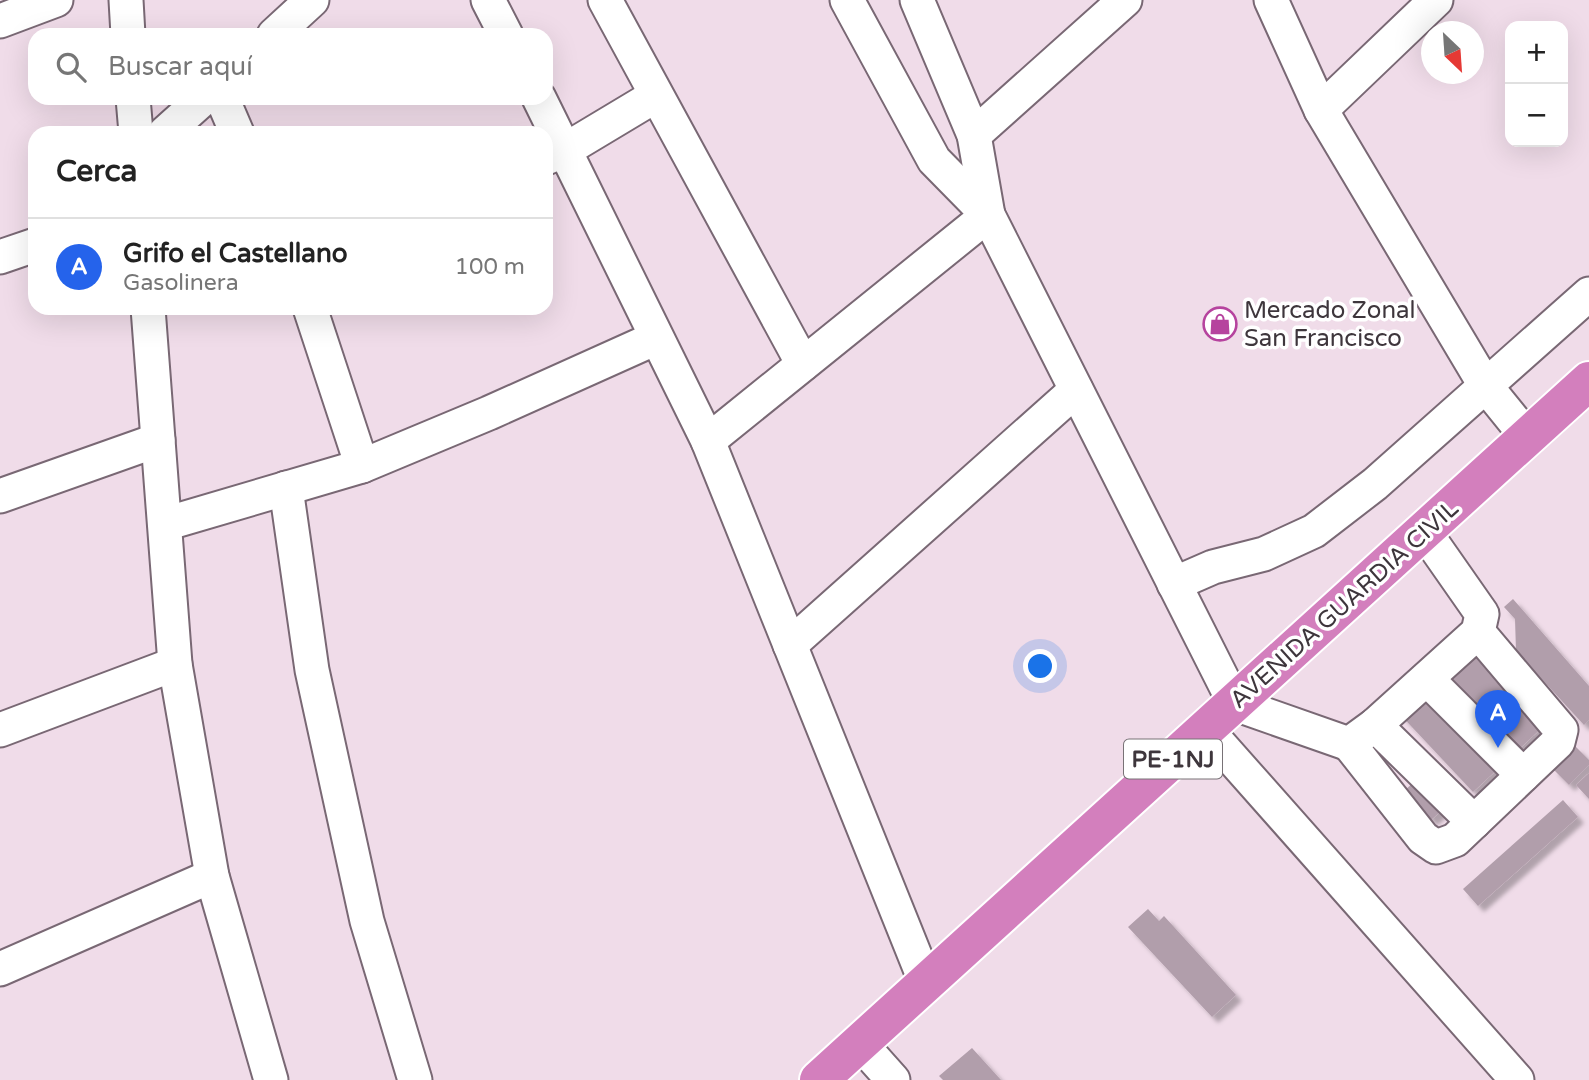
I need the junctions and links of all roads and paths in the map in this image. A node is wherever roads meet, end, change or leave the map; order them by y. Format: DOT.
graph roads {
  1 [pos="56,0"];
  2 [pos="126,0"];
  3 [pos="312,0"];
  4 [pos="488,0"];
  5 [pos="605,0"];
  6 [pos="847,0"];
  7 [pos="917,0"];
  8 [pos="1125,0"];
  9 [pos="1271,0"];
  10 [pos="1436,0"];
  11 [pos="0,21"];
  12 [pos="128,28"];
  13 [pos="282,28"];
  14 [pos="502,28"];
  15 [pos="655,96"];
  16 [pos="134,105"];
  17 [pos="196,105"];
  18 [pos="225,105"];
  19 [pos="540,105"];
  20 [pos="1321,110"];
  21 [pos="135,126"];
  22 [pos="173,126"];
  23 [pos="234,126"];
  24 [pos="547,126"];
  25 [pos="974,135"];
  26 [pos="556,154"];
  27 [pos="988,215"];
  28 [pos="28,247"];
  29 [pos="0,257"];
  30 [pos="1589,294"];
  31 [pos="149,315"];
  32 [pos="312,315"];
  33 [pos="656,338"];
  34 [pos="803,364"];
  35 [pos="1589,381"];
  36 [pos="1485,385"];
  37 [pos="1076,390"];
  38 [pos="1527,437"];
  39 [pos="158,440"];
  40 [pos="708,441"];
  41 [pos="362,466"];
  42 [pos="286,488"];
  43 [pos="0,496"];
  44 [pos="164,524"];
  45 [pos="1424,531"];
  46 [pos="1174,584"];
  47 [pos="1478,632"];
  48 [pos="790,645"];
  49 [pos="175,664"];
  50 [pos="1427,679"];
  51 [pos="1235,704"];
  52 [pos="1206,729"];
  53 [pos="0,730"];
  54 [pos="1362,735"];
  55 [pos="1523,775"];
  56 [pos="1474,822"];
  57 [pos="212,876"];
  58 [pos="0,969"];
  59 [pos="926,983"];
  60 [pos="860,1043"];
  61 [pos="271,1080"];
  62 [pos="415,1080"];
  63 [pos="818,1080"];
  64 [pos="893,1080"];
  65 [pos="1517,1080"];
  1 -- 11 [label="street"];
  2 -- 12 [label="street"];
  3 -- 13 [label="street"];
  4 -- 14 [label="street"];
  5 -- 15 [label="street"];
  6 -- 27 [label="street"];
  7 -- 25 [label="street"];
  8 -- 25 [label="street"];
  9 -- 20 [label="street"];
  10 -- 20 [label="street"];
  15 -- 26 [label="street"];
  15 -- 34 [label="street"];
  16 -- 21 [label="street"];
  17 -- 22 [label="street"];
  18 -- 23 [label="street"];
  19 -- 24 [label="street"];
  20 -- 36 [label="street"];
  25 -- 27 [label="street"];
  26 -- 33 [label="street"];
  27 -- 34 [label="street"];
  27 -- 37 [label="street"];
  28 -- 29 [label="street"];
  30 -- 36 [label="street"];
  31 -- 39 [label="street"];
  32 -- 41 [label="street"];
  33 -- 40 [label="street"];
  33 -- 41 [label="street"];
  34 -- 40 [label="street"];
  35 -- 38 [label="highway, AVENIDA GUARDIA CIVIL / PE-1NJ"];
  36 -- 38 [label="street"];
  36 -- 46 [label="street"];
  37 -- 46 [label="street"];
  37 -- 48 [label="street"];
  38 -- 45 [label="highway, AVENIDA GUARDIA CIVIL / PE-1NJ"];
  39 -- 43 [label="street"];
  39 -- 44 [label="street"];
  40 -- 48 [label="street"];
  41 -- 42 [label="street"];
  42 -- 44 [label="street"];
  42 -- 62 [label="street"];
  44 -- 49 [label="street"];
  45 -- 47 [label="street"];
  45 -- 51 [label="highway, AVENIDA GUARDIA CIVIL / PE-1NJ"];
  46 -- 51 [label="street"];
  47 -- 50 [label="street"];
  47 -- 55 [label="street"];
  48 -- 59 [label="street"];
  49 -- 53 [label="street"];
  49 -- 57 [label="street"];
  50 -- 54 [label="street"];
  50 -- 55 [label="street"];
  51 -- 52 [label="highway, AVENIDA GUARDIA CIVIL / PE-1NJ"];
  51 -- 54 [label="street"];
  52 -- 59 [label="highway, AVENIDA GUARDIA CIVIL / PE-1NJ"];
  52 -- 65 [label="street"];
  54 -- 56 [label="street"];
  54 -- 56 [label="street"];
  55 -- 56 [label="street"];
  57 -- 58 [label="street"];
  57 -- 61 [label="street"];
  59 -- 60 [label="highway, AVENIDA GUARDIA CIVIL / PE-1NJ"];
  60 -- 63 [label="highway, AVENIDA GUARDIA CIVIL / PE-1NJ"];
  60 -- 64 [label="street"];
}
